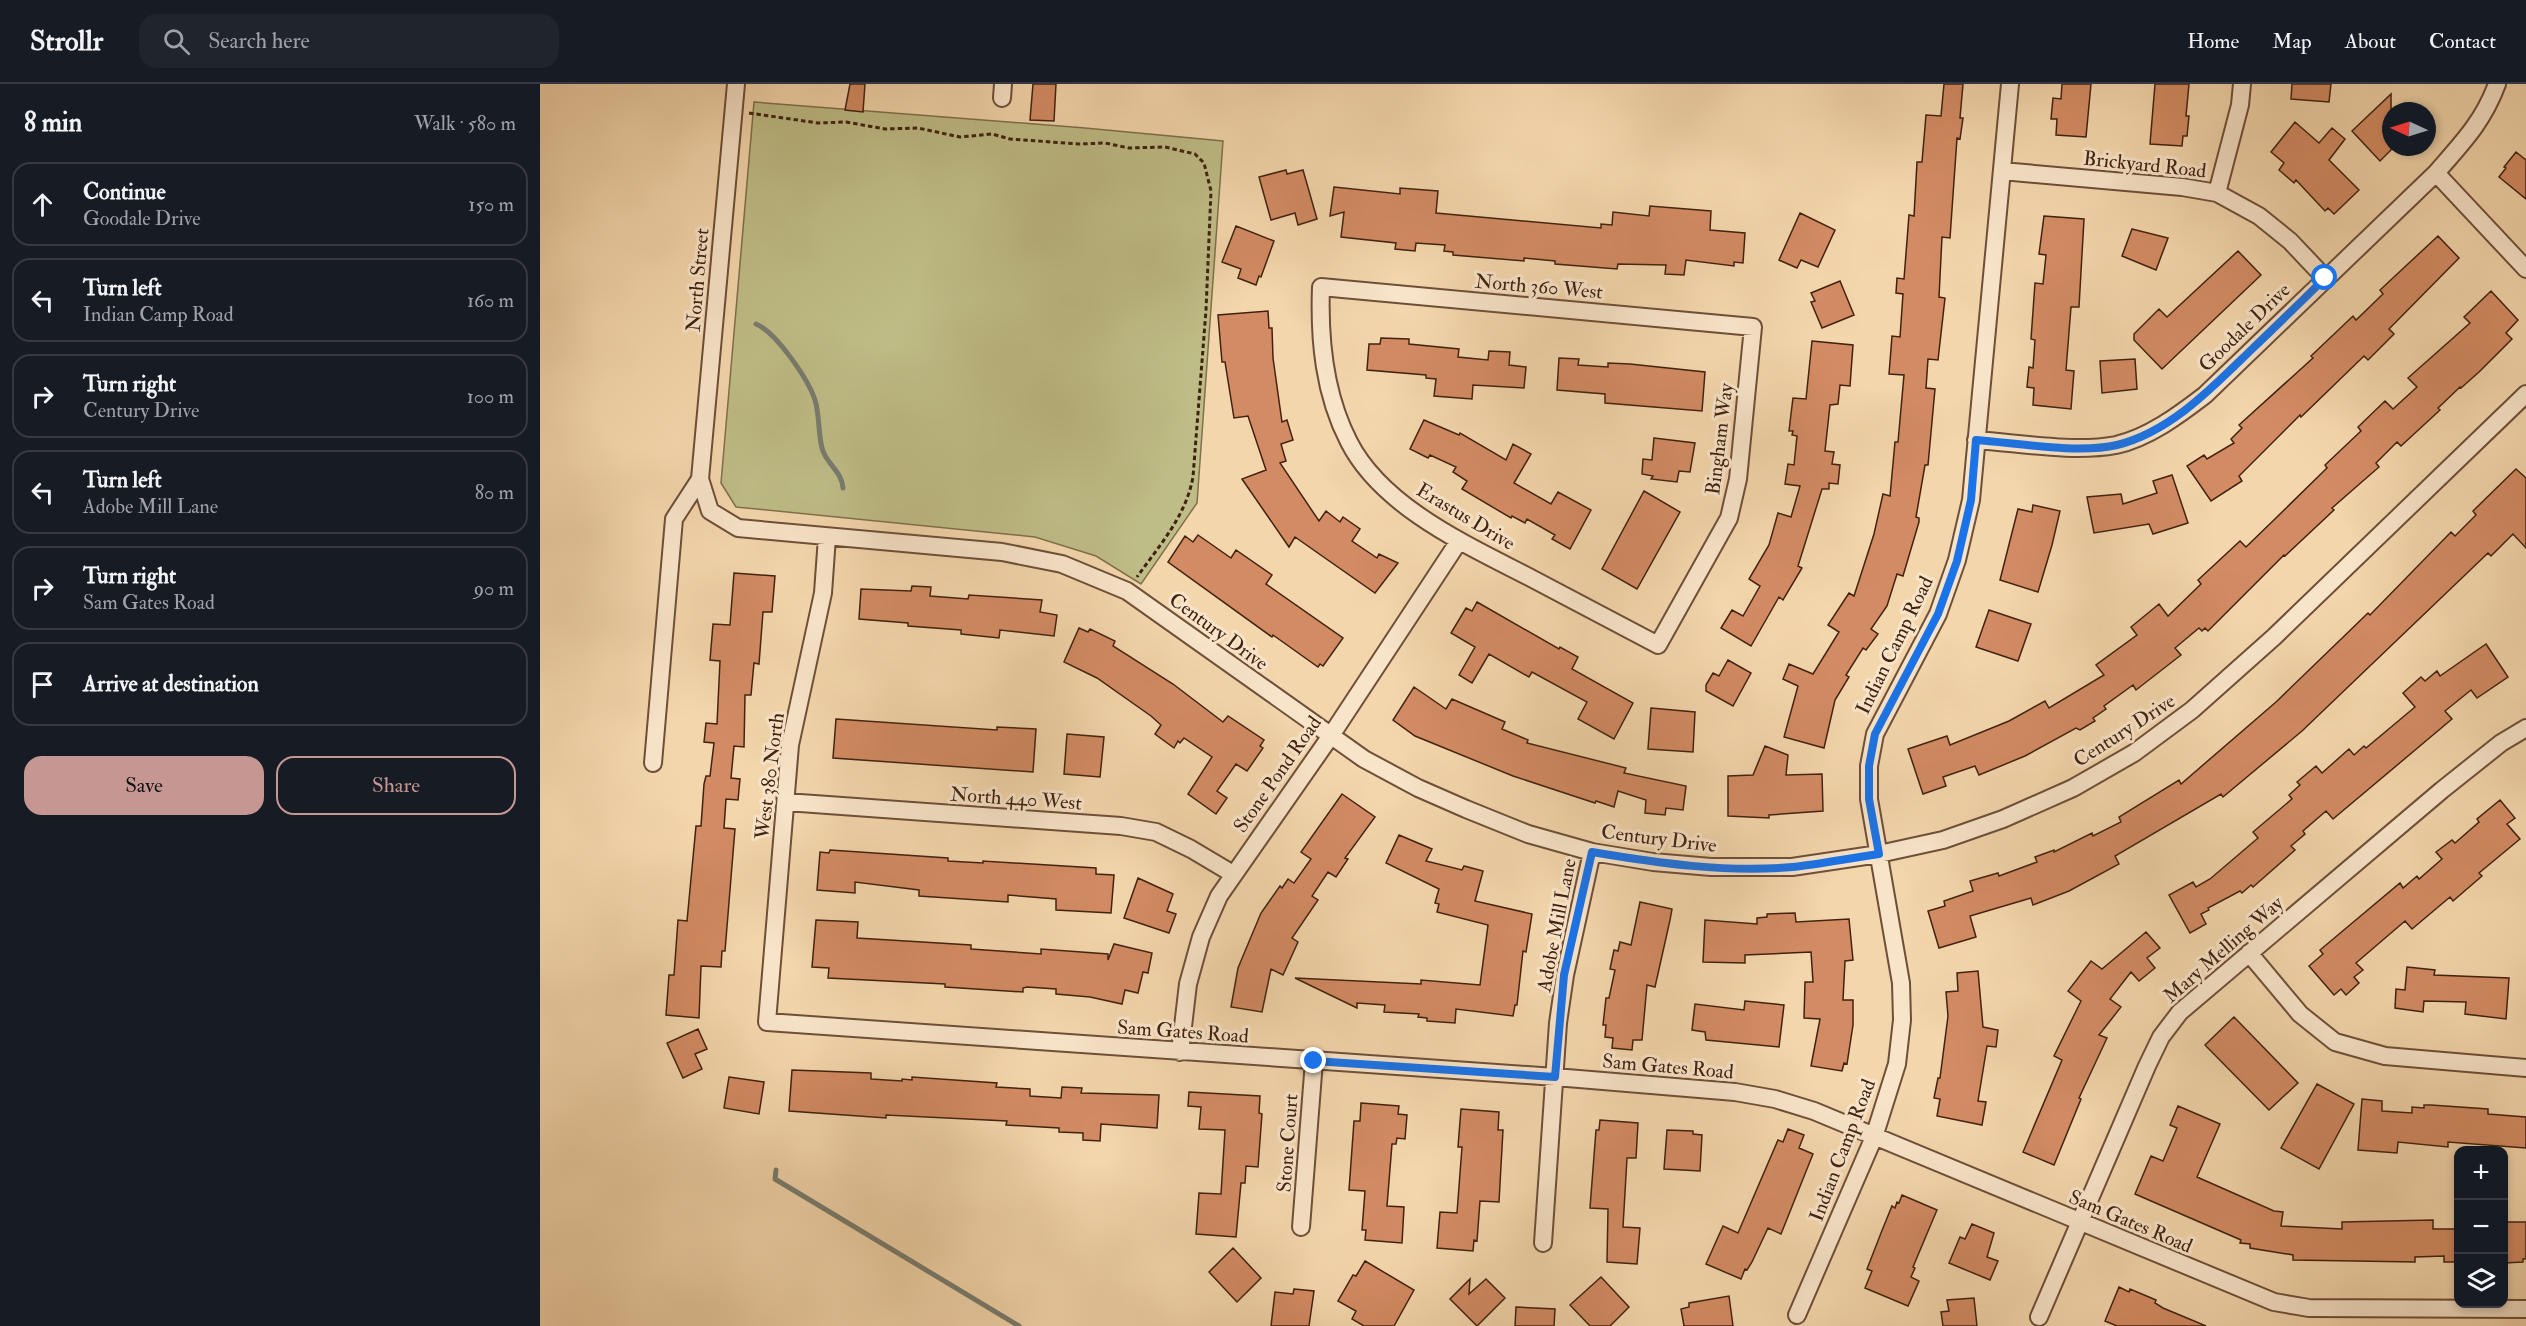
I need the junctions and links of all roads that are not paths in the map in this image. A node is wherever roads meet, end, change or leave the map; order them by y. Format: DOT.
graph roads {
  1 [pos="736,84"];
  2 [pos="2010,84"];
  3 [pos="2242,84"];
  4 [pos="2497,84"];
  5 [pos="2002,171"];
  6 [pos="2436,173"];
  7 [pos="2217,194"];
  8 [pos="2526,269"];
  9 [pos="2325,278"];
  10 [pos="1320,287"];
  11 [pos="1753,327"];
  12 [pos="2526,394"];
  13 [pos="1976,440"];
  14 [pos="700,479"];
  15 [pos="710,511"];
  16 [pos="827,537"];
  17 [pos="1459,541"];
  18 [pos="1658,645"];
  19 [pos="2526,728"];
  20 [pos="1330,737"];
  21 [pos="653,763"];
  22 [pos="786,802"];
  23 [pos="1592,852"];
  24 [pos="1879,854"];
  25 [pos="1233,874"];
  26 [pos="2249,953"];
  27 [pos="767,1022"];
  28 [pos="1180,1052"];
  29 [pos="1314,1061"];
  30 [pos="2526,1068"];
  31 [pos="1555,1077"];
  32 [pos="1874,1137"];
  33 [pos="2079,1222"];
  34 [pos="1301,1227"];
  35 [pos="1543,1243"];
  36 [pos="2526,1309"];
  37 [pos="1797,1315"];
  38 [pos="2039,1317"];
  1 -- 14 [label="street, North Street"];
  2 -- 5 [label="street, Indian Camp Road"];
  3 -- 7 [label="street"];
  4 -- 6 [label="street, Goodale Drive"];
  5 -- 7 [label="street, Brickyard Road"];
  5 -- 13 [label="street, Indian Camp Road"];
  6 -- 8 [label="street"];
  6 -- 9 [label="street, Goodale Drive"];
  7 -- 9 [label="street, Brickyard Road"];
  9 -- 13 [label="street, Goodale Drive"];
  10 -- 11 [label="street, North 360 West"];
  10 -- 17 [label="street, Erastus Drive"];
  11 -- 18 [label="street, Bingham Way"];
  12 -- 24 [label="street, Century Drive"];
  13 -- 24 [label="street, Indian Camp Road"];
  14 -- 15 [label="street, North Street"];
  14 -- 21 [label="street, North Street"];
  15 -- 16 [label="street, Century Drive"];
  16 -- 20 [label="street, Century Drive"];
  16 -- 22 [label="street, West 380 North"];
  17 -- 18 [label="street, Erastus Drive"];
  17 -- 20 [label="street, Stone Pond Road"];
  19 -- 26 [label="street, Mary Melling Way"];
  20 -- 23 [label="street, Century Drive"];
  20 -- 25 [label="street, Stone Pond Road"];
  22 -- 25 [label="street, North 440 West"];
  22 -- 27 [label="street, West 380 North"];
  23 -- 24 [label="street, Century Drive"];
  23 -- 31 [label="street, Adobe Mill Lane"];
  24 -- 32 [label="street, Indian Camp Road"];
  25 -- 28 [label="street, Stone Pond Road"];
  26 -- 30 [label="street"];
  26 -- 33 [label="street, Mary Melling Way"];
  27 -- 28 [label="street, Sam Gates Road"];
  28 -- 29 [label="street, Sam Gates Road"];
  29 -- 31 [label="street, Sam Gates Road"];
  29 -- 34 [label="street, Stone Court"];
  31 -- 32 [label="street, Sam Gates Road"];
  31 -- 35 [label="street, Adobe Mill Lane"];
  32 -- 33 [label="street, Sam Gates Road"];
  32 -- 37 [label="street, Indian Camp Road"];
  33 -- 36 [label="street, Sam Gates Road"];
  33 -- 38 [label="street, Mary Melling Way"];
}
